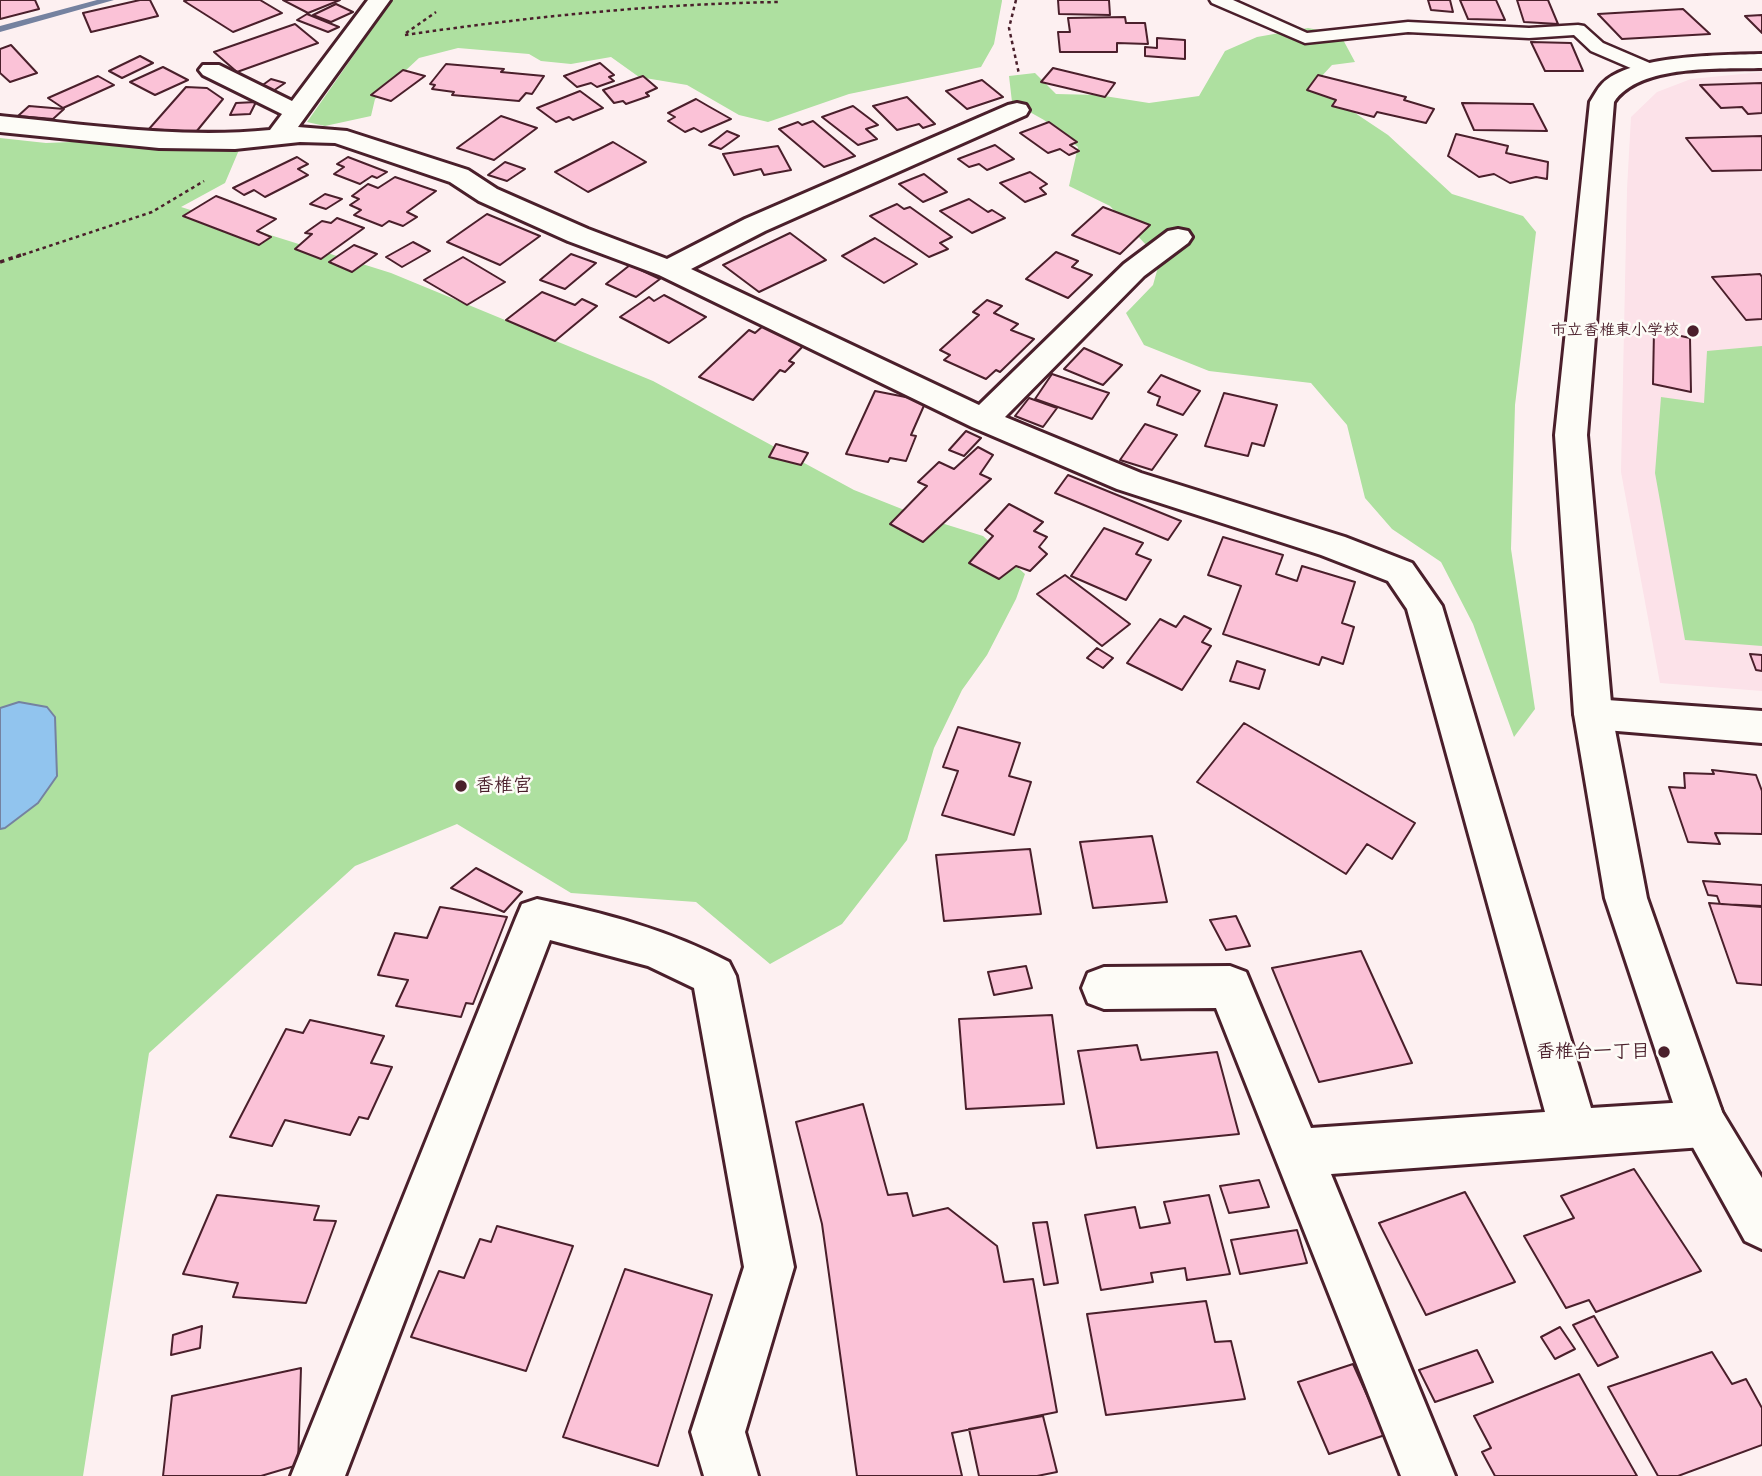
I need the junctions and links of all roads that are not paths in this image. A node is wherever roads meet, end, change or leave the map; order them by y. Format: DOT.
graph roads {
  1 [pos="379,0"];
  2 [pos="1218,0"];
  3 [pos="1762,61"];
  4 [pos="211,70"];
  5 [pos="1653,71"];
  6 [pos="1017,110"];
  7 [pos="0,124"];
  8 [pos="286,125"];
  9 [pos="1178,237"];
  10 [pos="669,269"];
  11 [pos="984,420"];
  12 [pos="1592,714"];
  13 [pos="1762,727"];
  14 [pos="1104,988"];
  15 [pos="1703,1124"];
  16 [pos="1574,1131"];
  17 [pos="1298,1153"];
  18 [pos="1762,1224"];
  19 [pos="718,1461"];
  20 [pos="318,1476"];
  21 [pos="1428,1476"];
  1 -- 8 [label="street"];
  2 -- 5 [label="lane"];
  3 -- 5 [label="street"];
  4 -- 8 [label="street"];
  5 -- 12 [label="street"];
  6 -- 10 [label="street"];
  7 -- 8 [label="street"];
  8 -- 10 [label="street"];
  9 -- 11 [label="street"];
  10 -- 11 [label="street"];
  11 -- 16 [label="street"];
  12 -- 13 [label="street"];
  12 -- 15 [label="street"];
  14 -- 17 [label="street"];
  15 -- 16 [label="street"];
  15 -- 18 [label="street"];
  16 -- 17 [label="street"];
  17 -- 21 [label="street"];
  19 -- 20 [label="street"];
}
